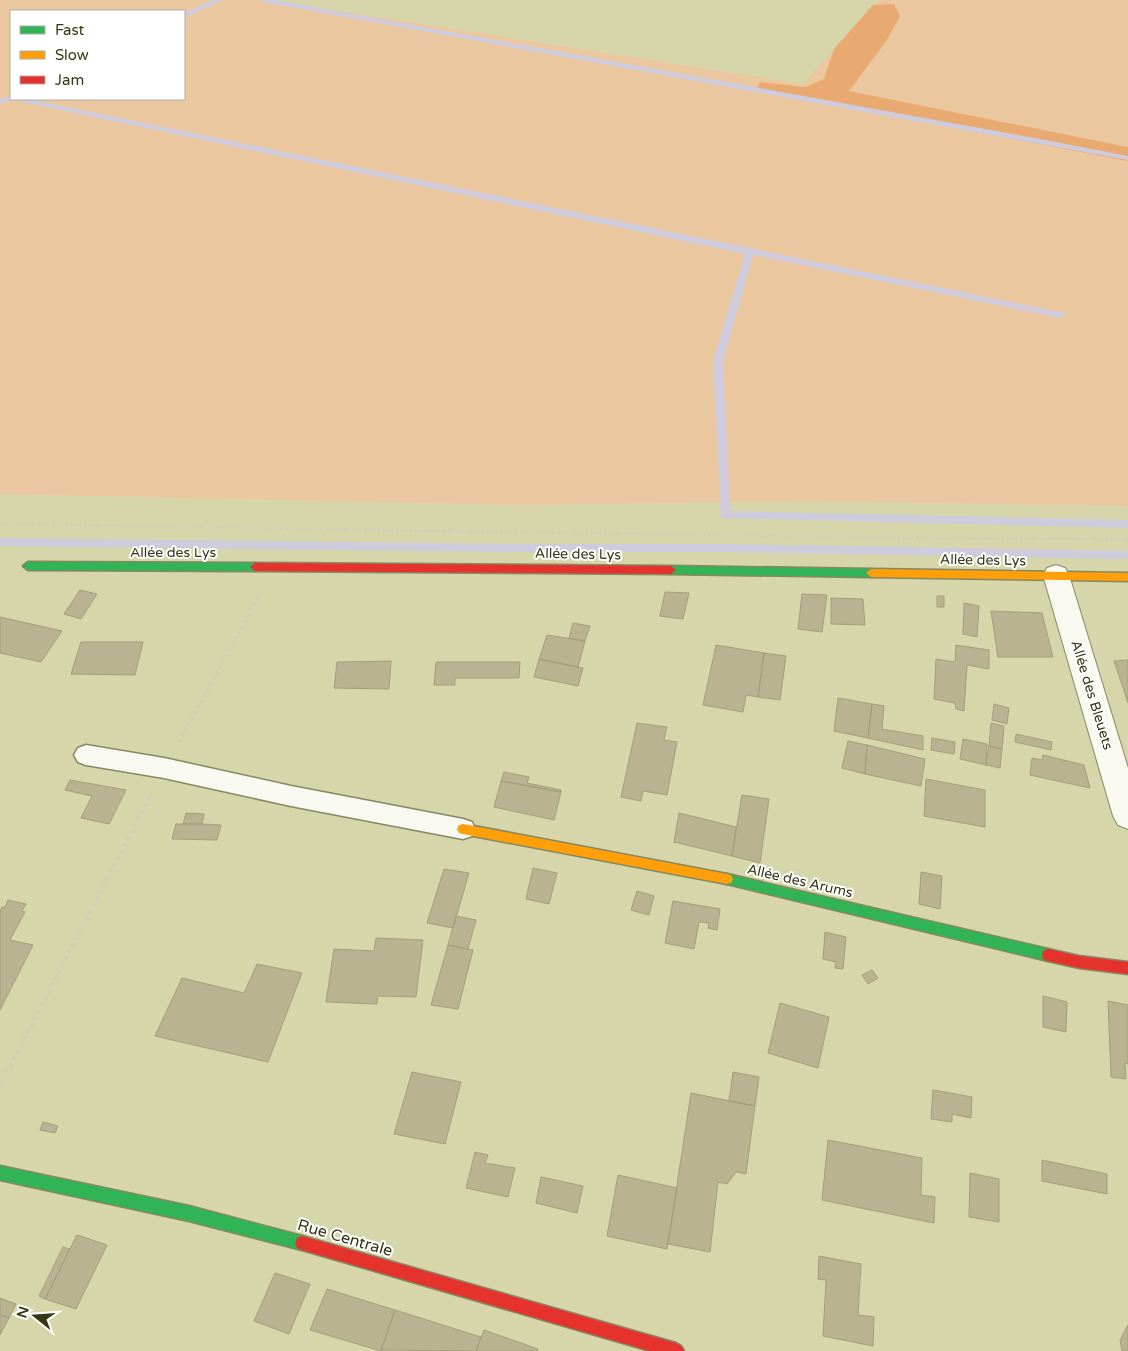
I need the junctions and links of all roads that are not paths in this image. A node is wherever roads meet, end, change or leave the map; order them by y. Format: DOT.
graph roads {
  1 [pos="28,566"];
  2 [pos="1056,575"];
  3 [pos="1128,577"];
  4 [pos="86,754"];
  5 [pos="1128,816"];
  6 [pos="463,829"];
  7 [pos="1128,968"];
  8 [pos="0,1173"];
  9 [pos="676,1351"];
  1 -- 2 [label="street, Allée des Lys"];
  2 -- 3 [label="street, Allée des Lys"];
  2 -- 5 [label="street, Allée des Bleuets"];
  4 -- 6 [label="lane"];
  6 -- 7 [label="street, Allée des Arums"];
  8 -- 9 [label="street, Rue Centrale"];
}
